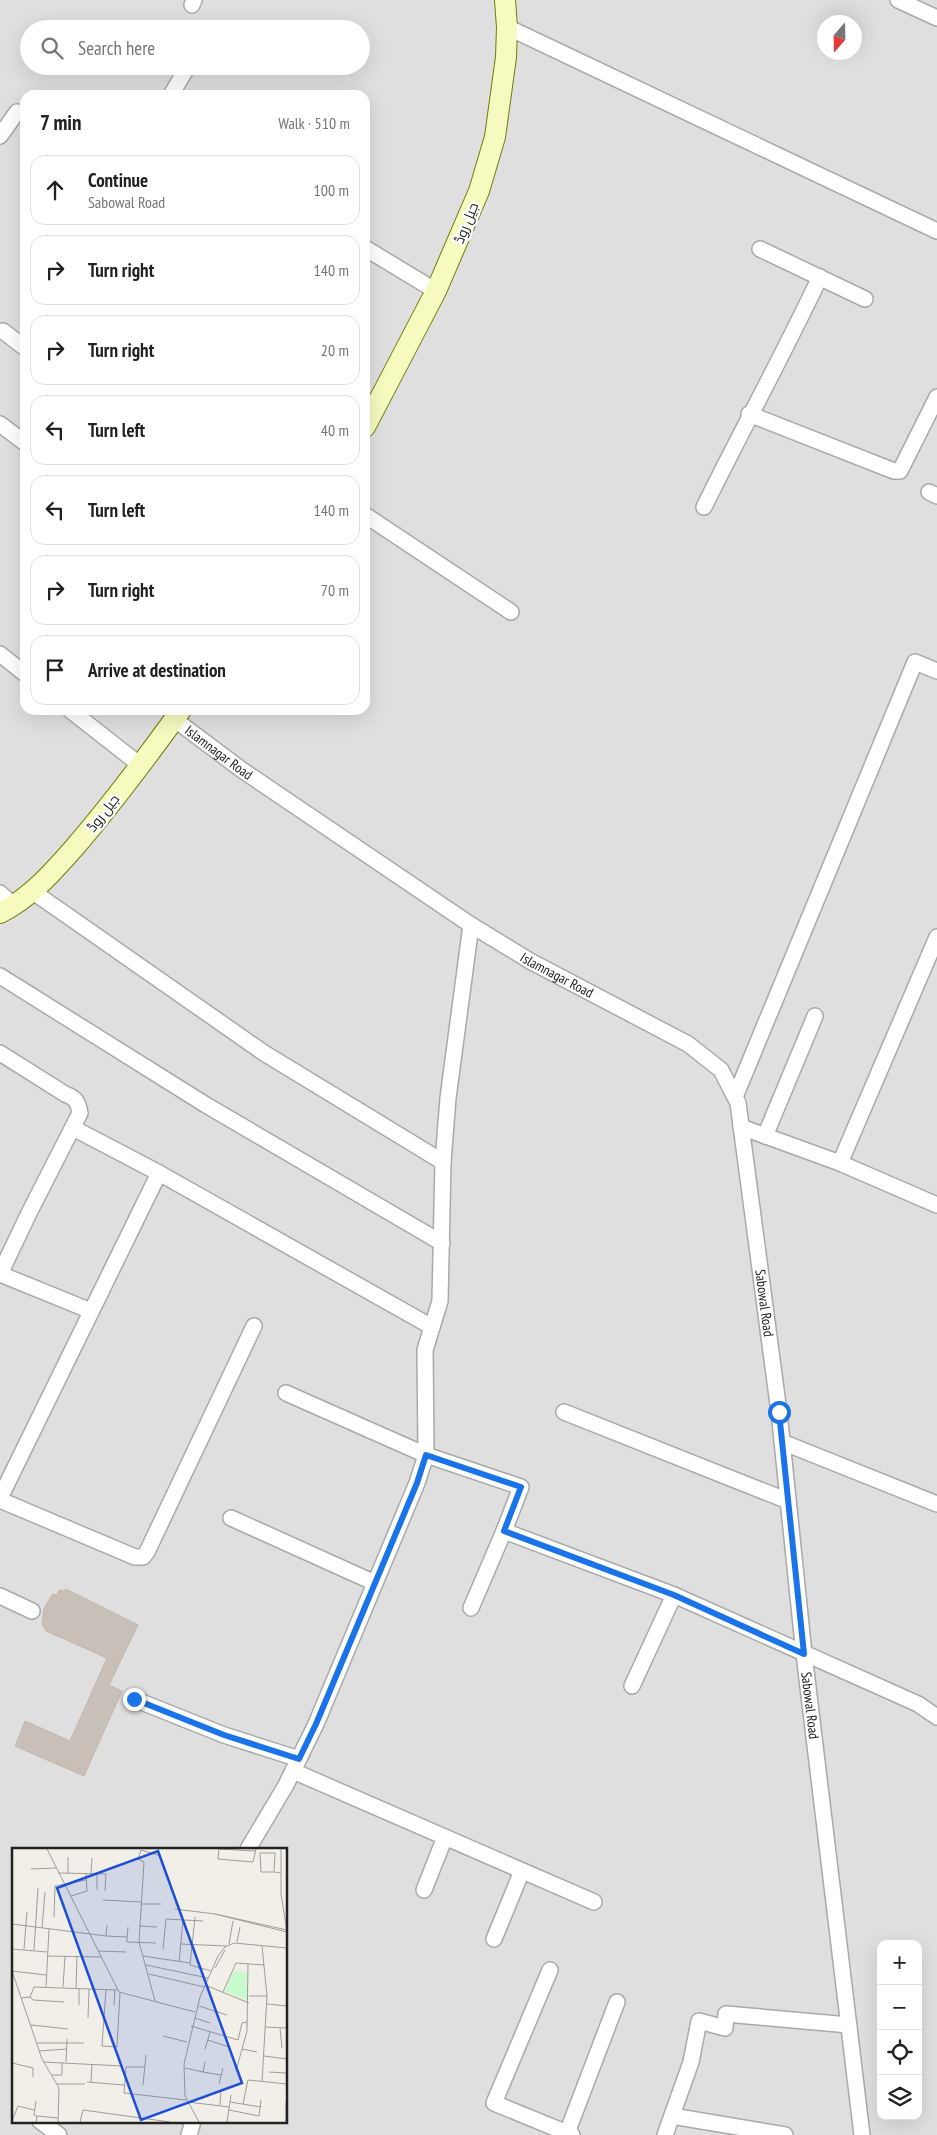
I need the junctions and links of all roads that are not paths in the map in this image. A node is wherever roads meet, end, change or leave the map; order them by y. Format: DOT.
graph roads {
  1 [pos="898,0"];
  2 [pos="502,9"];
  3 [pos="936,15"];
  4 [pos="183,75"];
  5 [pos="174,90"];
  6 [pos="17,112"];
  7 [pos="0,136"];
  8 [pos="937,231"];
  9 [pos="760,249"];
  10 [pos="370,251"];
  11 [pos="820,277"];
  12 [pos="436,292"];
  13 [pos="865,299"];
  14 [pos="2,331"];
  15 [pos="20,344"];
  16 [pos="937,397"];
  17 [pos="750,414"];
  18 [pos="370,417"];
  19 [pos="0,424"];
  20 [pos="20,439"];
  21 [pos="704,508"];
  22 [pos="370,518"];
  23 [pos="511,612"];
  24 [pos="0,654"];
  25 [pos="20,670"];
  26 [pos="937,671"];
  27 [pos="76,715"];
  28 [pos="178,715"];
  29 [pos="140,765"];
  30 [pos="32,891"];
  31 [pos="5,904"];
  32 [pos="471,926"];
  33 [pos="0,928"];
  34 [pos="937,937"];
  35 [pos="0,976"];
  36 [pos="815,1016"];
  37 [pos="0,1053"];
  38 [pos="735,1097"];
  39 [pos="741,1127"];
  40 [pos="73,1128"];
  41 [pos="765,1136"];
  42 [pos="443,1162"];
  43 [pos="840,1163"];
  44 [pos="159,1173"];
  45 [pos="937,1205"];
  46 [pos="442,1243"];
  47 [pos="0,1274"];
  48 [pos="92,1312"];
  49 [pos="254,1326"];
  50 [pos="432,1327"];
  51 [pos="286,1393"];
  52 [pos="564,1412"];
  53 [pos="782,1442"];
  54 [pos="426,1455"];
  55 [pos="0,1499"];
  56 [pos="788,1501"];
  57 [pos="937,1504"];
  58 [pos="231,1518"];
  59 [pos="504,1531"];
  60 [pos="375,1583"];
  61 [pos="674,1595"];
  62 [pos="0,1596"];
  63 [pos="471,1608"];
  64 [pos="32,1611"];
  65 [pos="804,1654"];
  66 [pos="632,1686"];
  67 [pos="134,1699"];
  68 [pos="937,1717"];
  69 [pos="296,1765"];
  70 [pos="445,1837"];
  71 [pos="249,1848"];
  72 [pos="522,1870"];
  73 [pos="424,1890"];
  74 [pos="594,1902"];
  75 [pos="494,1939"];
  76 [pos="550,1970"];
  77 [pos="617,2002"];
  78 [pos="849,2025"];
  79 [pos="672,2116"];
  80 [pos="41,2122"];
  81 [pos="193,2122"];
  82 [pos="569,2134"];
  83 [pos="59,2135"];
  84 [pos="189,2135"];
  85 [pos="665,2135"];
  86 [pos="785,2135"];
  87 [pos="862,2135"];
  1 -- 3 [label="street"];
  2 -- 8 [label="street"];
  2 -- 12 [label="main road, جیل روڈ"];
  4 -- 5 [label="street"];
  6 -- 7 [label="street"];
  9 -- 11 [label="street"];
  10 -- 12 [label="street"];
  11 -- 13 [label="street"];
  11 -- 17 [label="street"];
  12 -- 18 [label="main road, جیل روڈ"];
  14 -- 15 [label="street"];
  16 -- 17 [label="street"];
  17 -- 21 [label="street"];
  19 -- 20 [label="street"];
  22 -- 23 [label="street"];
  24 -- 25 [label="street"];
  26 -- 38 [label="street"];
  27 -- 29 [label="street"];
  28 -- 29 [label="main road, جیل روڈ"];
  28 -- 32 [label="street, Islamnagar Road"];
  29 -- 30 [label="main road, جیل روڈ"];
  30 -- 31 [label="main road, جیل روڈ"];
  30 -- 42 [label="street"];
  31 -- 33 [label="main road, جیل روڈ"];
  32 -- 38 [label="street, Islamnagar Road"];
  32 -- 42 [label="street"];
  34 -- 43 [label="street"];
  35 -- 46 [label="street"];
  36 -- 41 [label="street"];
  37 -- 40 [label="street"];
  38 -- 39 [label="street, Islamnagar Road"];
  39 -- 41 [label="street"];
  39 -- 53 [label="street, Sabowal Road"];
  40 -- 44 [label="street"];
  40 -- 47 [label="street"];
  41 -- 43 [label="street"];
  42 -- 46 [label="street"];
  43 -- 45 [label="street"];
  44 -- 48 [label="street"];
  44 -- 50 [label="street"];
  46 -- 50 [label="street"];
  47 -- 48 [label="street"];
  48 -- 55 [label="street"];
  49 -- 55 [label="street"];
  50 -- 54 [label="street"];
  51 -- 54 [label="street"];
  52 -- 56 [label="street"];
  53 -- 56 [label="street, Sabowal Road"];
  53 -- 57 [label="street"];
  54 -- 59 [label="street"];
  54 -- 60 [label="street"];
  56 -- 65 [label="street, Sabowal Road"];
  58 -- 60 [label="street"];
  59 -- 61 [label="street"];
  59 -- 63 [label="street"];
  60 -- 69 [label="street"];
  61 -- 65 [label="street"];
  61 -- 66 [label="street"];
  62 -- 64 [label="street"];
  65 -- 68 [label="street"];
  65 -- 78 [label="street, Sabowal Road"];
  67 -- 69 [label="street"];
  69 -- 70 [label="street"];
  69 -- 71 [label="street"];
  70 -- 72 [label="street"];
  70 -- 73 [label="street"];
  72 -- 74 [label="street"];
  72 -- 75 [label="street"];
  76 -- 82 [label="street"];
  77 -- 82 [label="street"];
  78 -- 79 [label="street"];
  78 -- 87 [label="street, Sabowal Road"];
  79 -- 85 [label="street"];
  79 -- 86 [label="street"];
  80 -- 83 [label="street"];
  81 -- 84 [label="street"];
}
